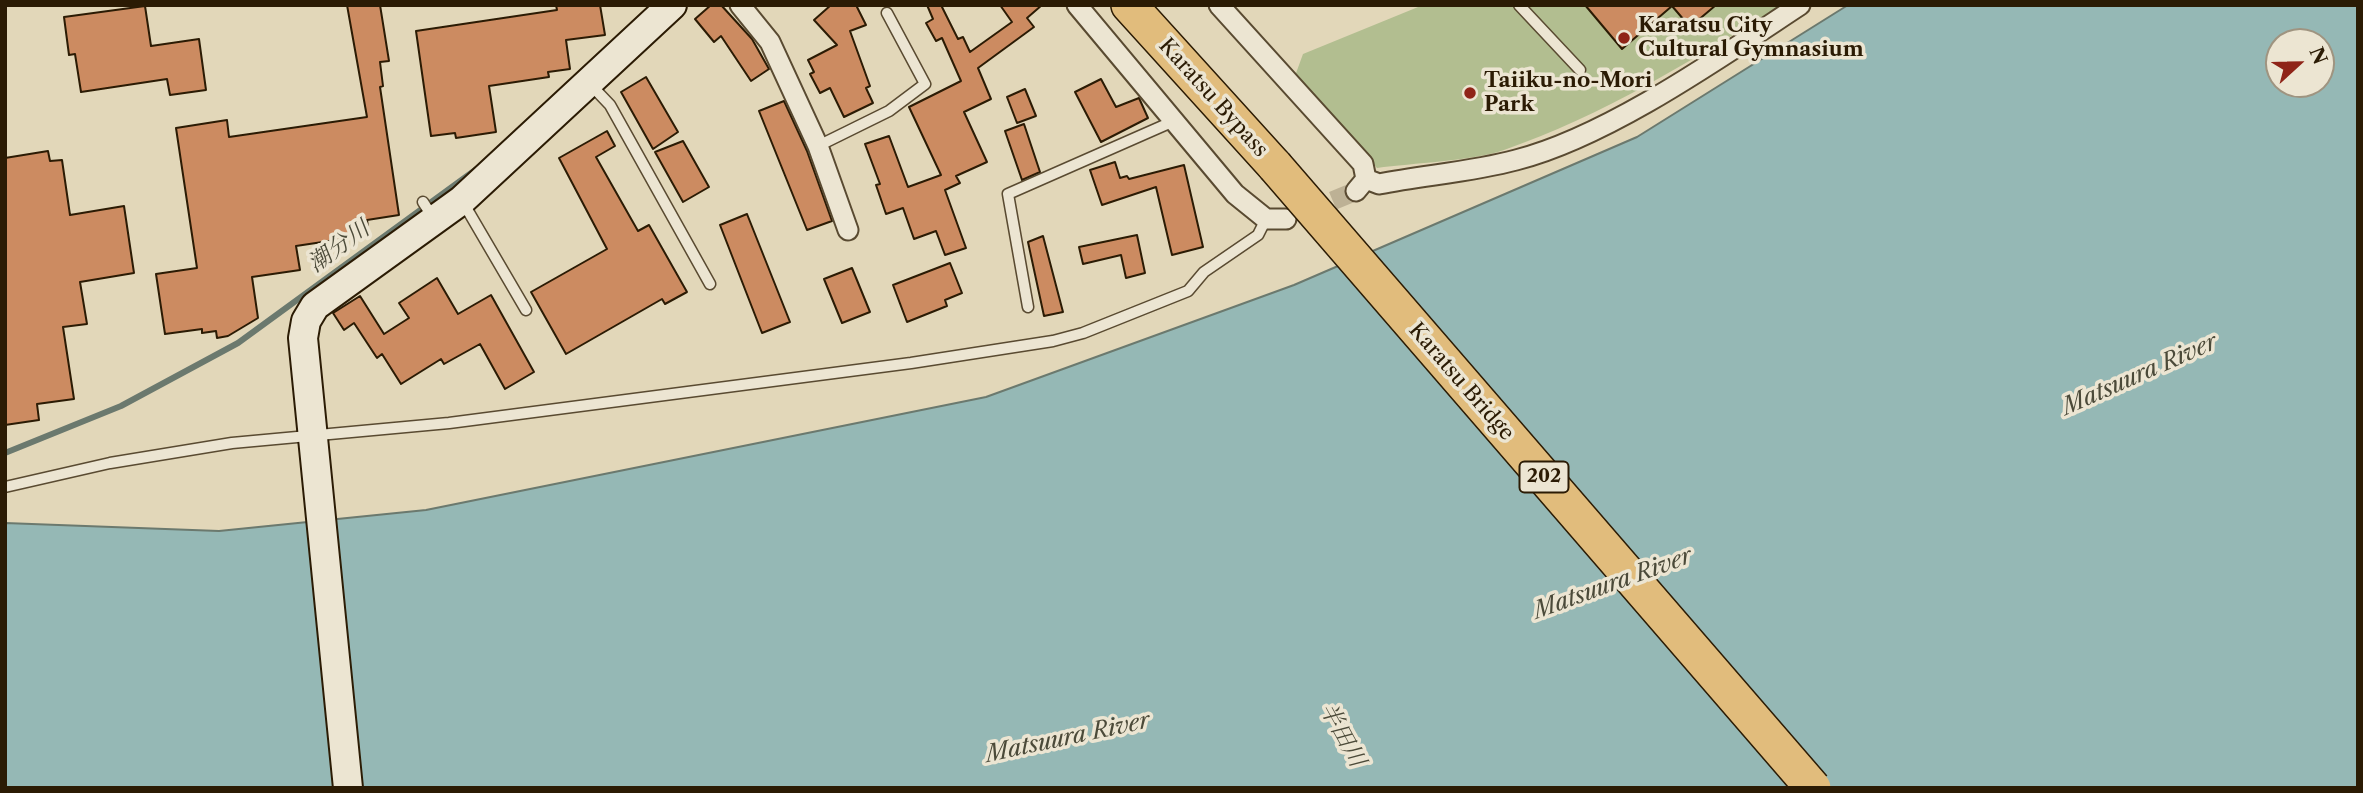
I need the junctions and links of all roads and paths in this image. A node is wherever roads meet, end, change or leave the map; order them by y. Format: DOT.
graph roads {
  1 [pos="672,5"];
  2 [pos="740,5"];
  3 [pos="1077,5"];
  4 [pos="1129,5"];
  5 [pos="1154,5"];
  6 [pos="1219,5"];
  7 [pos="1519,5"];
  8 [pos="1800,5"];
  9 [pos="887,13"];
  10 [pos="1580,69"];
  11 [pos="589,83"];
  12 [pos="1174,121"];
  13 [pos="818,146"];
  14 [pos="1275,166"];
  15 [pos="462,200"];
  16 [pos="1266,219"];
  17 [pos="1286,219"];
  18 [pos="848,230"];
  19 [pos="710,284"];
  20 [pos="1028,307"];
  21 [pos="526,310"];
  22 [pos="315,441"];
  23 [pos="5,487"];
  24 [pos="348,788"];
  25 [pos="1813,788"];
  1 -- 11 [label="street"];
  2 -- 13 [label="street"];
  3 -- 12 [label="street"];
  4 -- 14 [label="highway, Karatsu Bypass / 202"];
  5 -- 14 [label="highway, Karatsu Bypass / 202"];
  6 -- 8 [label="street"];
  7 -- 10 [label="lane"];
  9 -- 13 [label="lane"];
  11 -- 15 [label="street"];
  11 -- 19 [label="lane"];
  12 -- 16 [label="street"];
  12 -- 20 [label="lane"];
  13 -- 18 [label="street"];
  14 -- 25 [label="highway, Karatsu Bridge / 202, bridge"];
  15 -- 21 [label="lane"];
  15 -- 22 [label="street"];
  16 -- 17 [label="street"];
  16 -- 22 [label="lane"];
  22 -- 23 [label="lane"];
  22 -- 24 [label="street"];
}
